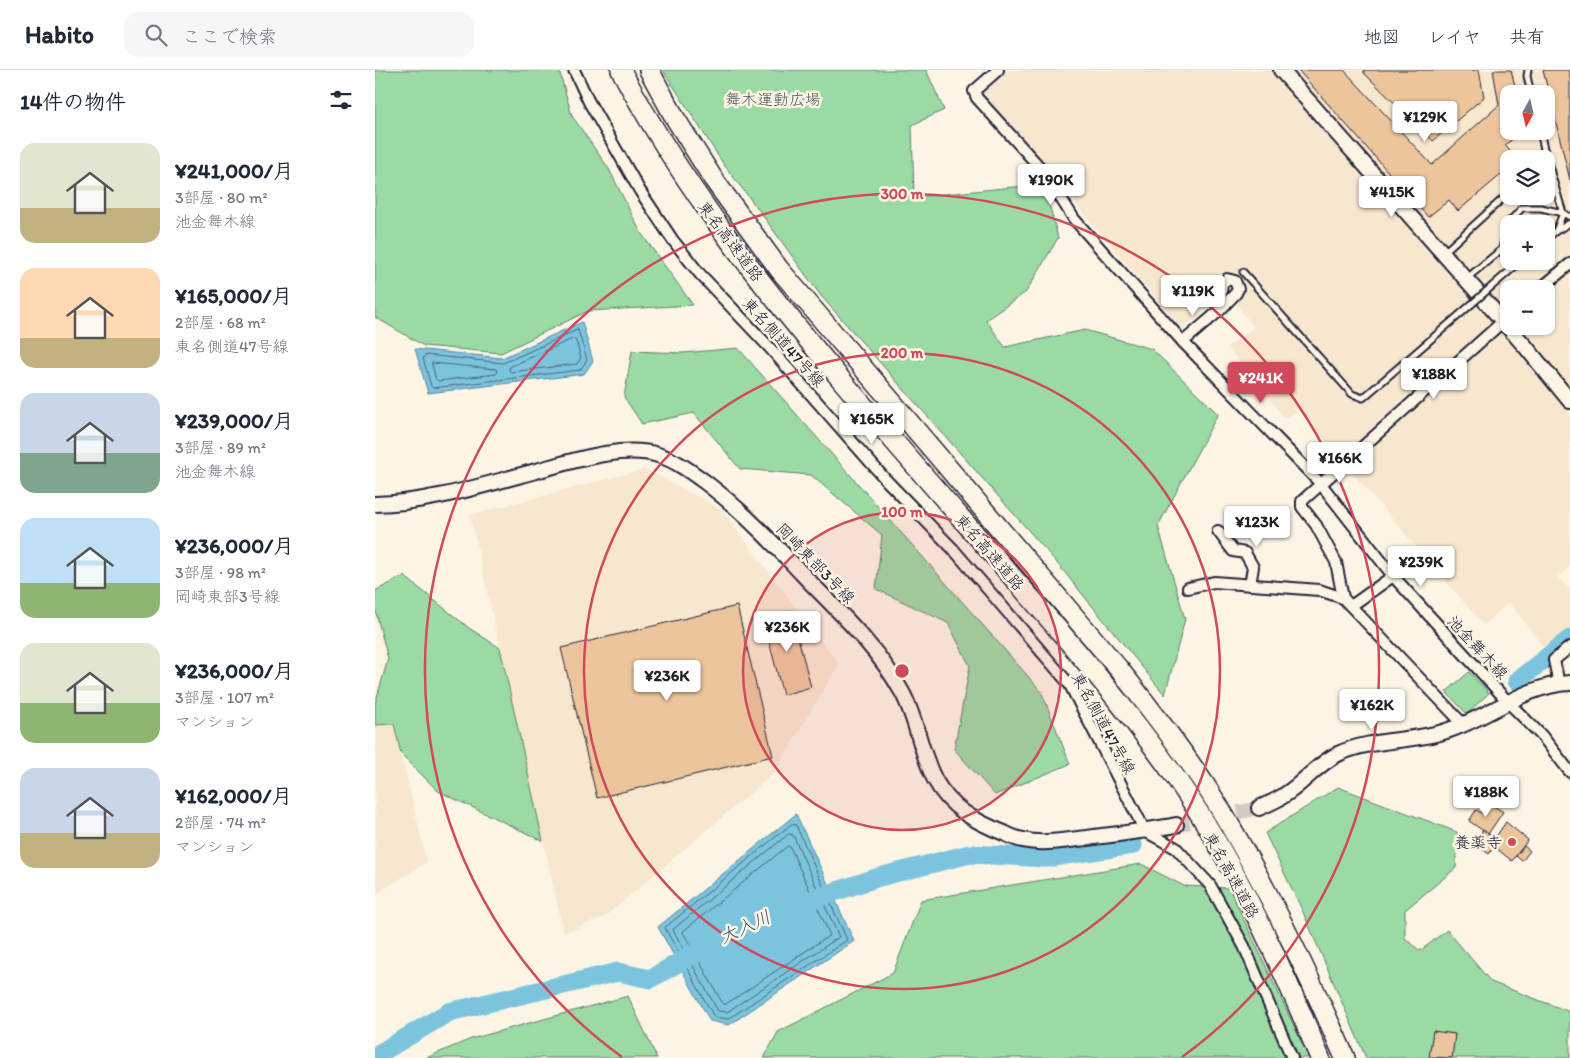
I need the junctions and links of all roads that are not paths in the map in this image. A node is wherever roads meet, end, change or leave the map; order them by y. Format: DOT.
graph roads {
  1 [pos="574,70"];
  2 [pos="621,70"];
  3 [pos="649,70"];
  4 [pos="998,70"];
  5 [pos="1281,70"];
  6 [pos="1528,70"];
  7 [pos="1529,85"];
  8 [pos="1542,140"];
  9 [pos="1544,149"];
  10 [pos="1500,201"];
  11 [pos="1563,214"];
  12 [pos="1570,217"];
  13 [pos="1570,223"];
  14 [pos="1556,231"];
  15 [pos="1443,254"];
  16 [pos="1570,264"];
  17 [pos="1511,270"];
  18 [pos="1243,272"];
  19 [pos="1466,279"];
  20 [pos="1551,280"];
  21 [pos="1219,311"];
  22 [pos="1500,313"];
  23 [pos="1500,324"];
  24 [pos="1517,335"];
  25 [pos="1183,342"];
  26 [pos="1570,401"];
  27 [pos="1321,484"];
  28 [pos="375,504"];
  29 [pos="1218,531"];
  30 [pos="1393,576"];
  31 [pos="1250,585"];
  32 [pos="1188,588"];
  33 [pos="1343,598"];
  34 [pos="1351,606"];
  35 [pos="1570,647"];
  36 [pos="1565,684"];
  37 [pos="1509,703"];
  38 [pos="1464,725"];
  39 [pos="1570,772"];
  40 [pos="1259,808"];
  41 [pos="1176,825"];
  42 [pos="1145,831"];
  43 [pos="1292,1058"];
  44 [pos="1320,1058"];
  45 [pos="1345,1058"];
  1 -- 42 [label="street, 東名側道47号線"];
  2 -- 44 [label="highway, 東名高速道路"];
  3 -- 45 [label="highway, 東名高速道路"];
  4 -- 25 [label="street, 池金舞木線"];
  5 -- 15 [label="street"];
  6 -- 7 [label="lane"];
  8 -- 9 [label="lane"];
  9 -- 11 [label="lane"];
  10 -- 15 [label="lane"];
  11 -- 12 [label="lane"];
  11 -- 14 [label="lane"];
  11 -- 19 [label="lane"];
  13 -- 14 [label="lane"];
  15 -- 19 [label="street"];
  16 -- 20 [label="street"];
  17 -- 18 [label="lane, bridge"];
  19 -- 22 [label="street"];
  21 -- 25 [label="street"];
  23 -- 27 [label="street"];
  24 -- 26 [label="street"];
  25 -- 27 [label="street, 池金舞木線"];
  27 -- 30 [label="street, 池金舞木線"];
  27 -- 33 [label="street"];
  28 -- 42 [label="street, 岡崎東部3号線"];
  29 -- 31 [label="street"];
  30 -- 34 [label="street"];
  30 -- 37 [label="street, 池金舞木線"];
  31 -- 32 [label="street"];
  31 -- 33 [label="street"];
  33 -- 34 [label="street"];
  34 -- 38 [label="street"];
  35 -- 36 [label="street"];
  36 -- 37 [label="street"];
  37 -- 38 [label="street"];
  37 -- 39 [label="street, 池金舞木線"];
  38 -- 40 [label="street"];
  41 -- 42 [label="street, 岡崎東部3号線"];
  42 -- 43 [label="street"];
}
